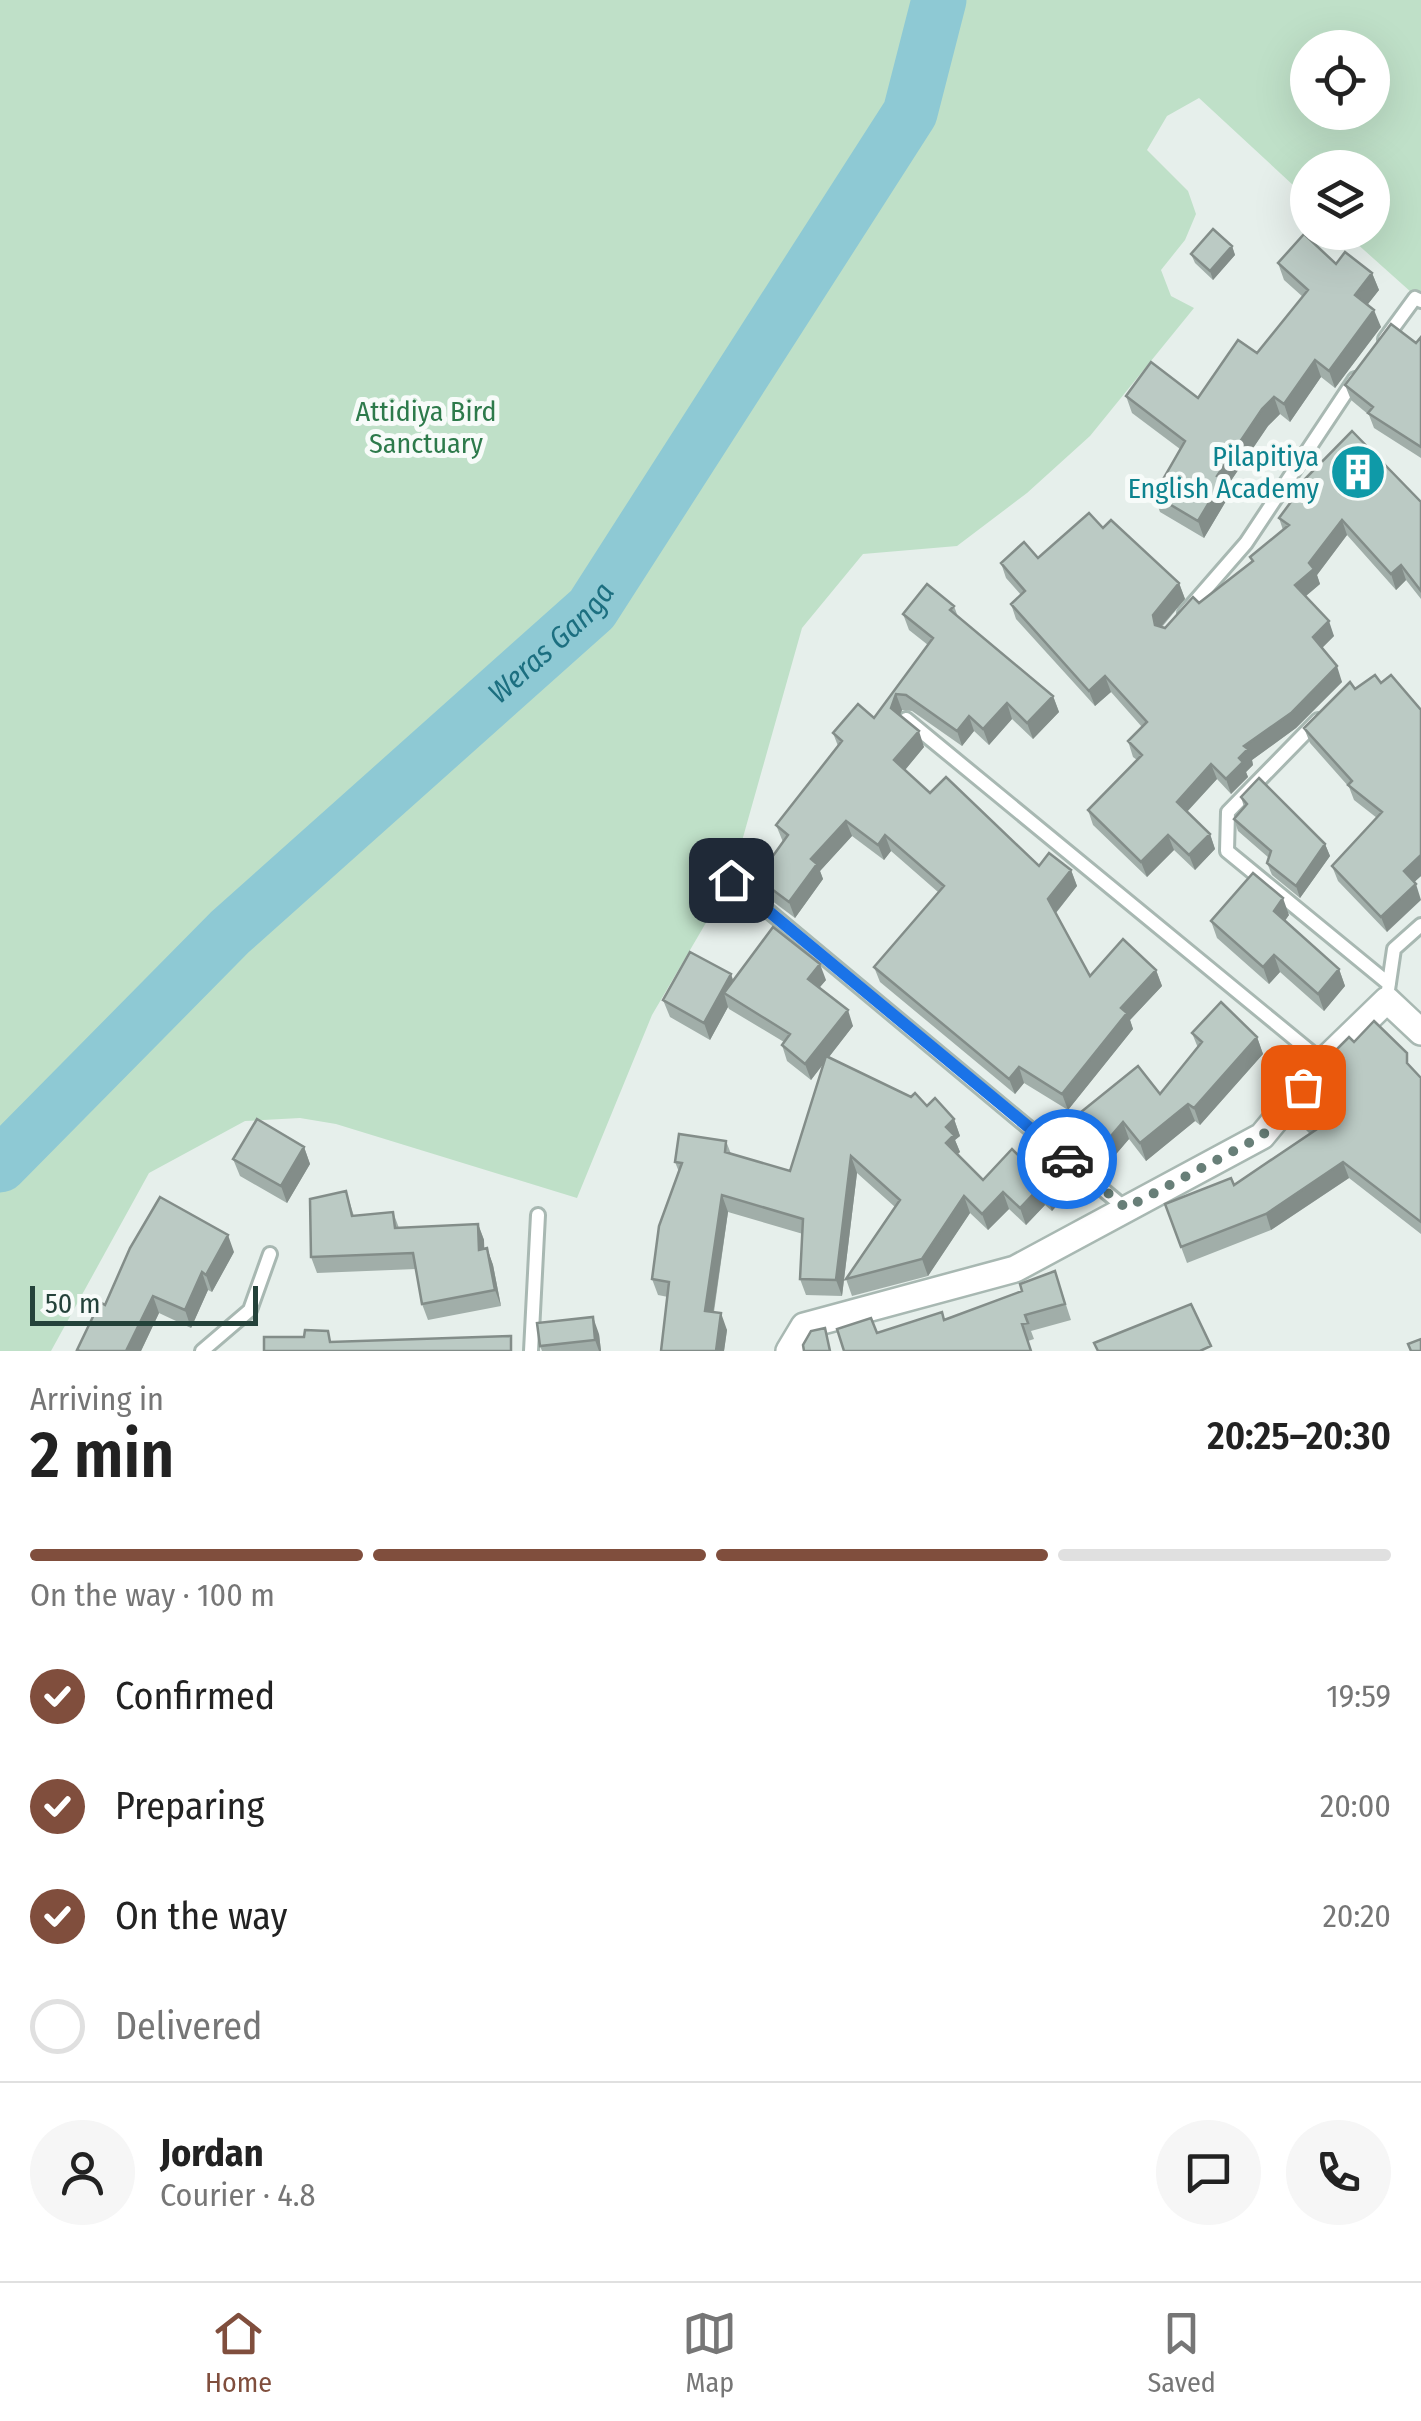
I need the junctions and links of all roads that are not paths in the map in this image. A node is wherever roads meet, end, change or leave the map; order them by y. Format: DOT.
graph roads {
  1 [pos="1421,301"];
  2 [pos="1371,356"];
  3 [pos="1360,371"];
  4 [pos="1181,618"];
  5 [pos="1324,714"];
  6 [pos="906,719"];
  7 [pos="731,880"];
  8 [pos="1421,925"];
  9 [pos="1388,992"];
  10 [pos="1421,1032"];
  11 [pos="1324,1062"];
  12 [pos="1126,1208"];
  13 [pos="538,1215"];
  14 [pos="270,1254"];
  15 [pos="202,1351"];
  16 [pos="531,1351"];
  17 [pos="789,1351"];
  1 -- 2 [label="lane"];
  3 -- 4 [label="lane"];
  5 -- 9 [label="lane"];
  6 -- 11 [label="lane"];
  7 -- 12 [label="lane"];
  8 -- 9 [label="lane"];
  9 -- 10 [label="street"];
  9 -- 11 [label="street"];
  11 -- 12 [label="street"];
  12 -- 17 [label="street"];
  13 -- 16 [label="lane"];
  14 -- 15 [label="lane"];
}
